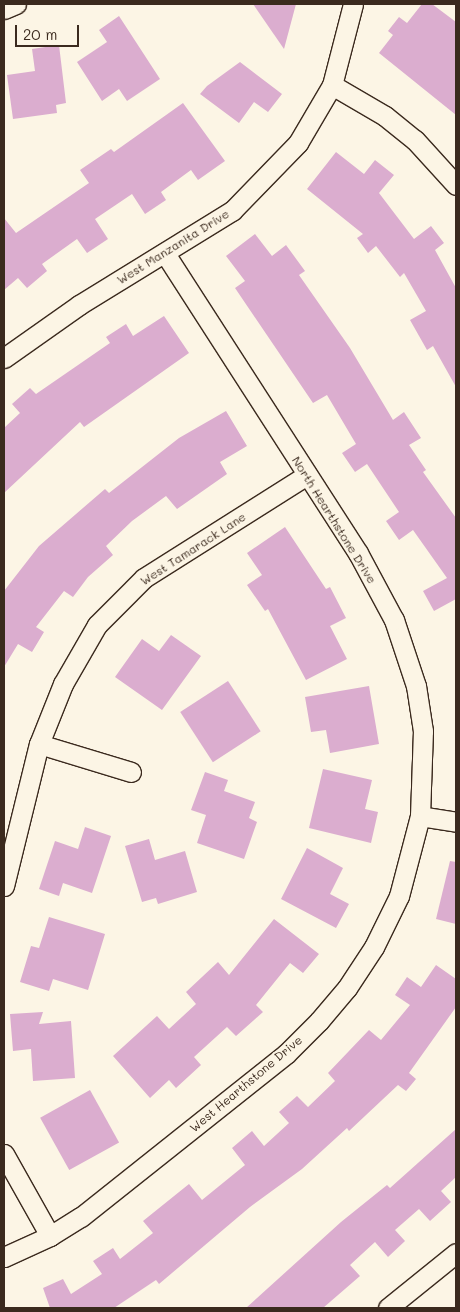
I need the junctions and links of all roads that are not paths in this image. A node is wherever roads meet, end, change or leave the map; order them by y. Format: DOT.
graph roads {
  1 [pos="16,4"];
  2 [pos="353,4"];
  3 [pos="4,9"];
  4 [pos="332,85"];
  5 [pos="456,185"];
  6 [pos="164,252"];
  7 [pos="4,358"];
  8 [pos="307,475"];
  9 [pos="39,744"];
  10 [pos="131,772"];
  11 [pos="420,816"];
  12 [pos="456,822"];
  13 [pos="4,886"];
  14 [pos="4,1154"];
  15 [pos="50,1236"];
  16 [pos="456,1253"];
  17 [pos="4,1257"];
  18 [pos="388,1308"];
  1 -- 3 [label="street"];
  2 -- 4 [label="street, West Manzanita Drive"];
  4 -- 5 [label="street"];
  4 -- 6 [label="street, West Manzanita Drive"];
  6 -- 7 [label="street, West Manzanita Drive"];
  6 -- 8 [label="street, North Hearthstone Drive"];
  8 -- 9 [label="street, West Tamarack Lane"];
  8 -- 11 [label="street, North Hearthstone Drive"];
  9 -- 10 [label="street"];
  9 -- 13 [label="street, West Tamarack Lane"];
  11 -- 12 [label="street"];
  11 -- 15 [label="street, West Hearthstone Drive"];
  14 -- 15 [label="street"];
  15 -- 17 [label="street, West Hearthstone Drive"];
  16 -- 18 [label="street"];
}
